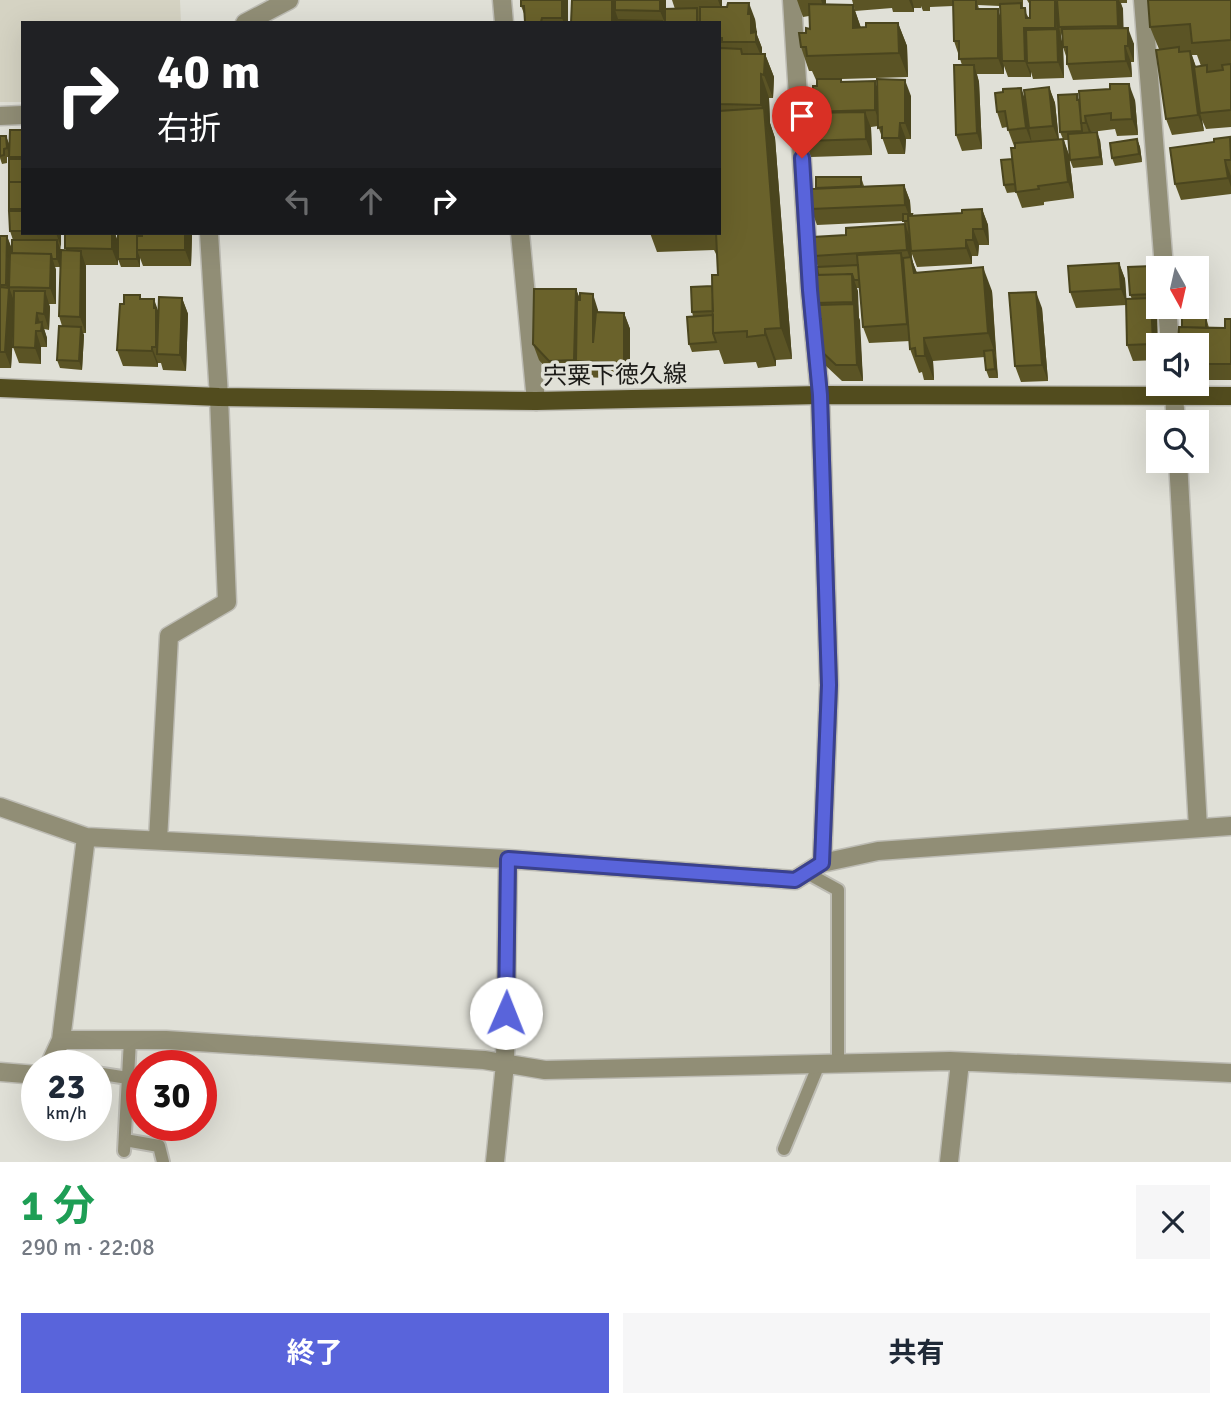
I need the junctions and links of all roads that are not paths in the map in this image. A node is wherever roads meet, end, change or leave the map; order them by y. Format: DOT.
graph roads {
  1 [pos="289,0"];
  2 [pos="502,0"];
  3 [pos="792,0"];
  4 [pos="1143,0"];
  5 [pos="249,21"];
  6 [pos="503,21"];
  7 [pos="21,115"];
  8 [pos="0,116"];
  9 [pos="209,235"];
  10 [pos="520,235"];
  11 [pos="1163,256"];
  12 [pos="0,388"];
  13 [pos="1146,390"];
  14 [pos="1209,394"];
  15 [pos="820,395"];
  16 [pos="1231,396"];
  17 [pos="219,397"];
  18 [pos="536,401"];
  19 [pos="1179,473"];
  20 [pos="0,807"];
  21 [pos="1231,826"];
  22 [pos="1198,828"];
  23 [pos="86,837"];
  24 [pos="158,841"];
  25 [pos="508,859"];
  26 [pos="814,868"];
  27 [pos="61,1040"];
  28 [pos="130,1041"];
  29 [pos="56,1050"];
  30 [pos="130,1050"];
  31 [pos="960,1062"];
  32 [pos="838,1063"];
  33 [pos="819,1064"];
  34 [pos="505,1065"];
  35 [pos="0,1072"];
  36 [pos="1231,1073"];
  37 [pos="21,1074"];
  38 [pos="126,1123"];
  39 [pos="784,1149"];
  40 [pos="163,1162"];
  41 [pos="495,1162"];
  42 [pos="949,1162"];
  1 -- 5 [label="street"];
  2 -- 6 [label="street"];
  3 -- 15 [label="street"];
  4 -- 11 [label="street"];
  7 -- 8 [label="street"];
  9 -- 17 [label="street"];
  10 -- 18 [label="street"];
  12 -- 17 [label="main road, 宍粟下徳久線"];
  13 -- 15 [label="main road, 宍粟下徳久線"];
  14 -- 16 [label="main road, 宍粟下徳久線"];
  15 -- 18 [label="main road, 宍粟下徳久線"];
  15 -- 26 [label="street"];
  17 -- 18 [label="main road, 宍粟下徳久線"];
  17 -- 24 [label="street"];
  19 -- 22 [label="street"];
  20 -- 23 [label="street"];
  21 -- 22 [label="street"];
  22 -- 26 [label="street"];
  23 -- 24 [label="street"];
  23 -- 27 [label="street"];
  24 -- 25 [label="street"];
  25 -- 26 [label="street"];
  25 -- 34 [label="street"];
  26 -- 32 [label="lane"];
  27 -- 28 [label="street"];
  27 -- 29 [label="street"];
  28 -- 30 [label="lane"];
  28 -- 34 [label="street"];
  31 -- 32 [label="street"];
  31 -- 36 [label="street"];
  31 -- 42 [label="street"];
  32 -- 33 [label="street"];
  33 -- 34 [label="street"];
  33 -- 39 [label="lane"];
  34 -- 41 [label="street"];
  35 -- 37 [label="street"];
  38 -- 40 [label="lane"];
}
